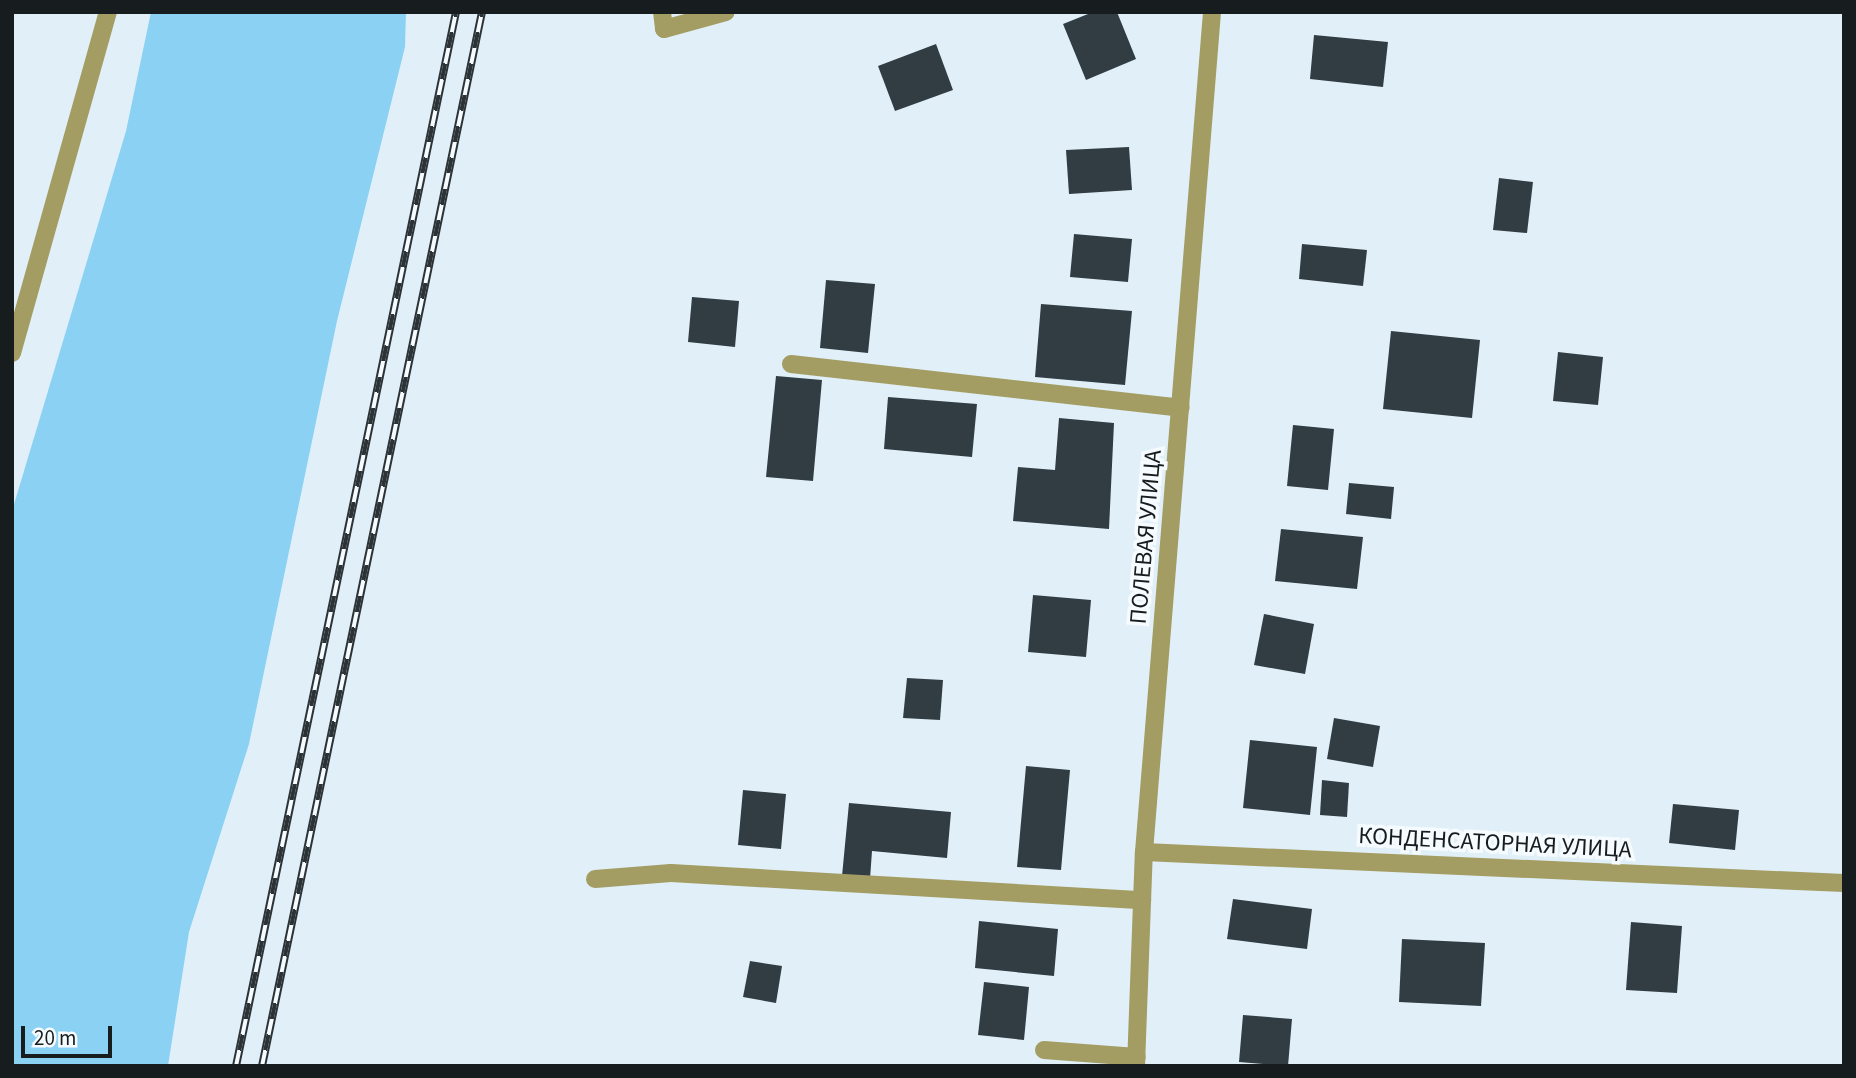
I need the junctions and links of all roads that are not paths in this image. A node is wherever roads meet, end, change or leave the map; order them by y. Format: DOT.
graph roads {
  1 [pos="108,12"];
  2 [pos="662,12"];
  3 [pos="726,12"];
  4 [pos="1212,12"];
  5 [pos="12,353"];
  6 [pos="791,364"];
  7 [pos="1181,408"];
  8 [pos="1144,852"];
  9 [pos="595,879"];
  10 [pos="1844,883"];
  11 [pos="1142,900"];
  12 [pos="1044,1050"];
  13 [pos="1136,1061"];
  1 -- 5 [label="street"];
  2 -- 3 [label="street"];
  4 -- 7 [label="street, ПОЛЕВАЯ УЛИЦА"];
  6 -- 7 [label="street"];
  7 -- 8 [label="street, ПОЛЕВАЯ УЛИЦА"];
  8 -- 10 [label="street, КОНДЕНСАТОРНАЯ УЛИЦА"];
  8 -- 11 [label="street, ПОЛЕВАЯ УЛИЦА"];
  9 -- 11 [label="street"];
  11 -- 13 [label="street, ПОЛЕВАЯ УЛИЦА"];
  12 -- 13 [label="street"];
}
